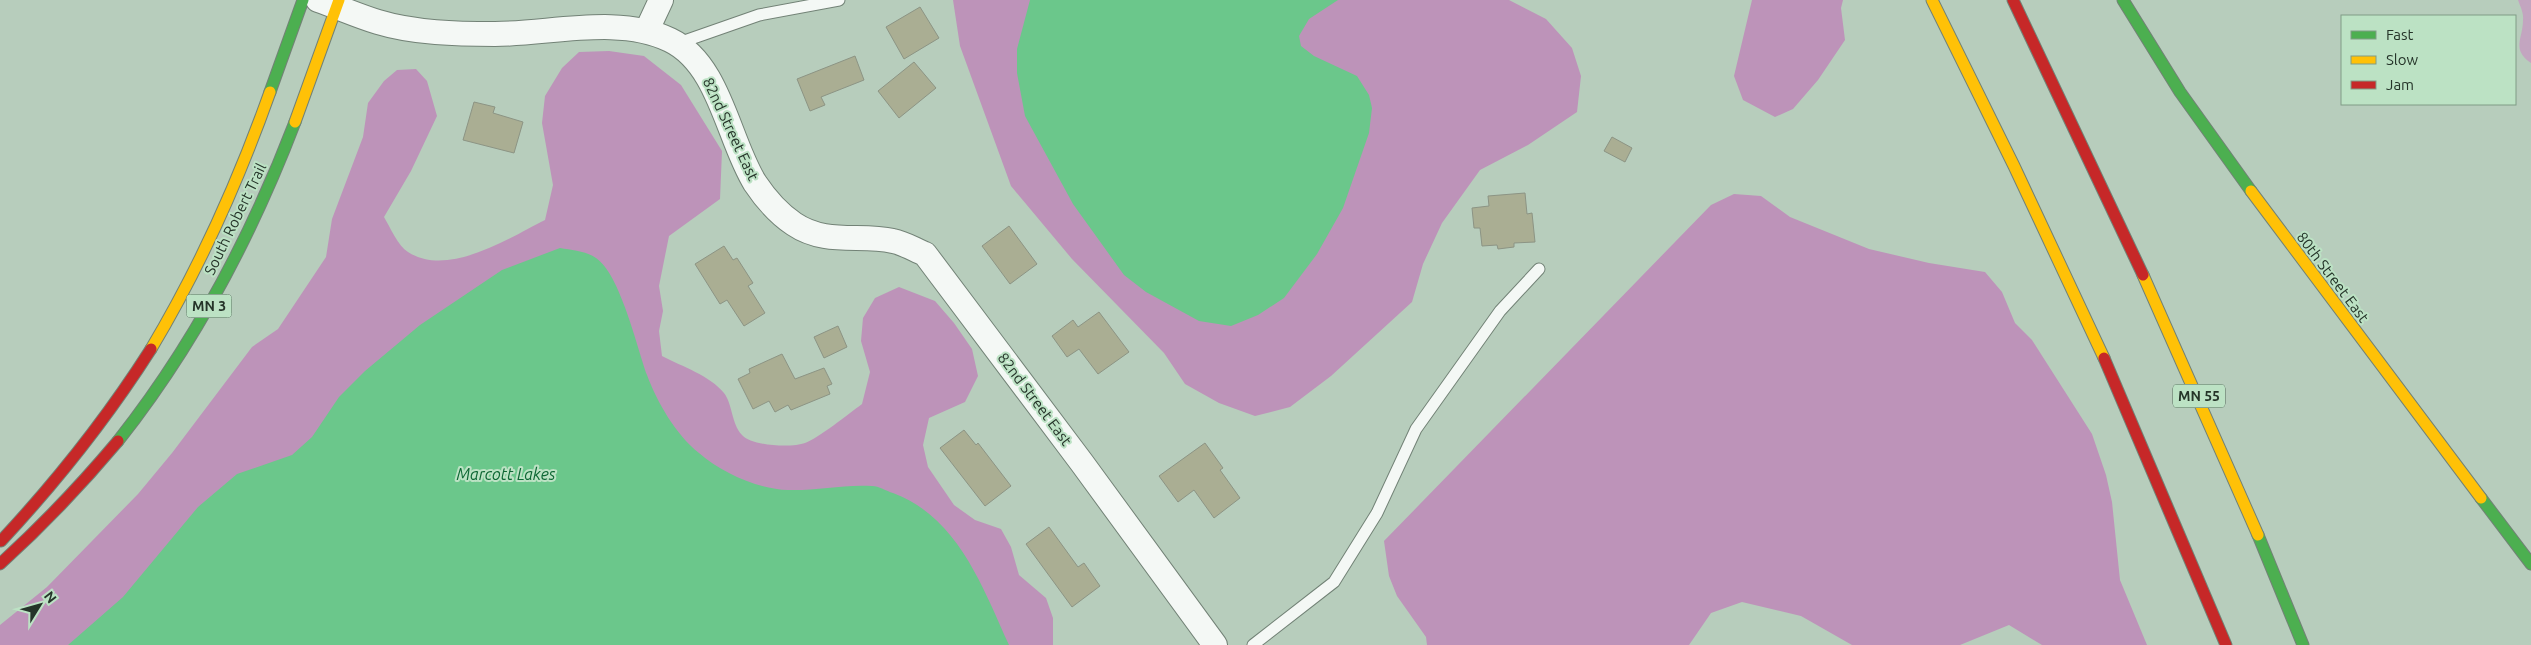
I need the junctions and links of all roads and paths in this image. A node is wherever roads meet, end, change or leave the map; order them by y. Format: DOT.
graph roads {
  1 [pos="303,0"];
  2 [pos="661,0"];
  3 [pos="839,0"];
  4 [pos="1931,0"];
  5 [pos="2013,0"];
  6 [pos="2026,0"];
  7 [pos="2124,0"];
  8 [pos="331,2"];
  9 [pos="647,30"];
  10 [pos="676,44"];
  11 [pos="2087,151"];
  12 [pos="1539,269"];
  13 [pos="0,542"];
  14 [pos="0,564"];
  15 [pos="2531,564"];
  16 [pos="1215,645"];
  17 [pos="1253,645"];
  18 [pos="2226,645"];
  19 [pos="2302,645"];
  1 -- 13 [label="main road, South Robert Trail / MN 3"];
  2 -- 9 [label="street"];
  3 -- 10 [label="lane"];
  4 -- 18 [label="main road"];
  5 -- 11 [label="main road, MN 55"];
  6 -- 11 [label="main road"];
  7 -- 15 [label="main road, 80th Street East"];
  8 -- 9 [label="street, 82nd Street East"];
  8 -- 14 [label="main road, South Robert Trail / MN 3"];
  9 -- 10 [label="street, 82nd Street East"];
  10 -- 16 [label="street, 82nd Street East"];
  11 -- 19 [label="main road, MN 55"];
  12 -- 17 [label="lane"];
}
